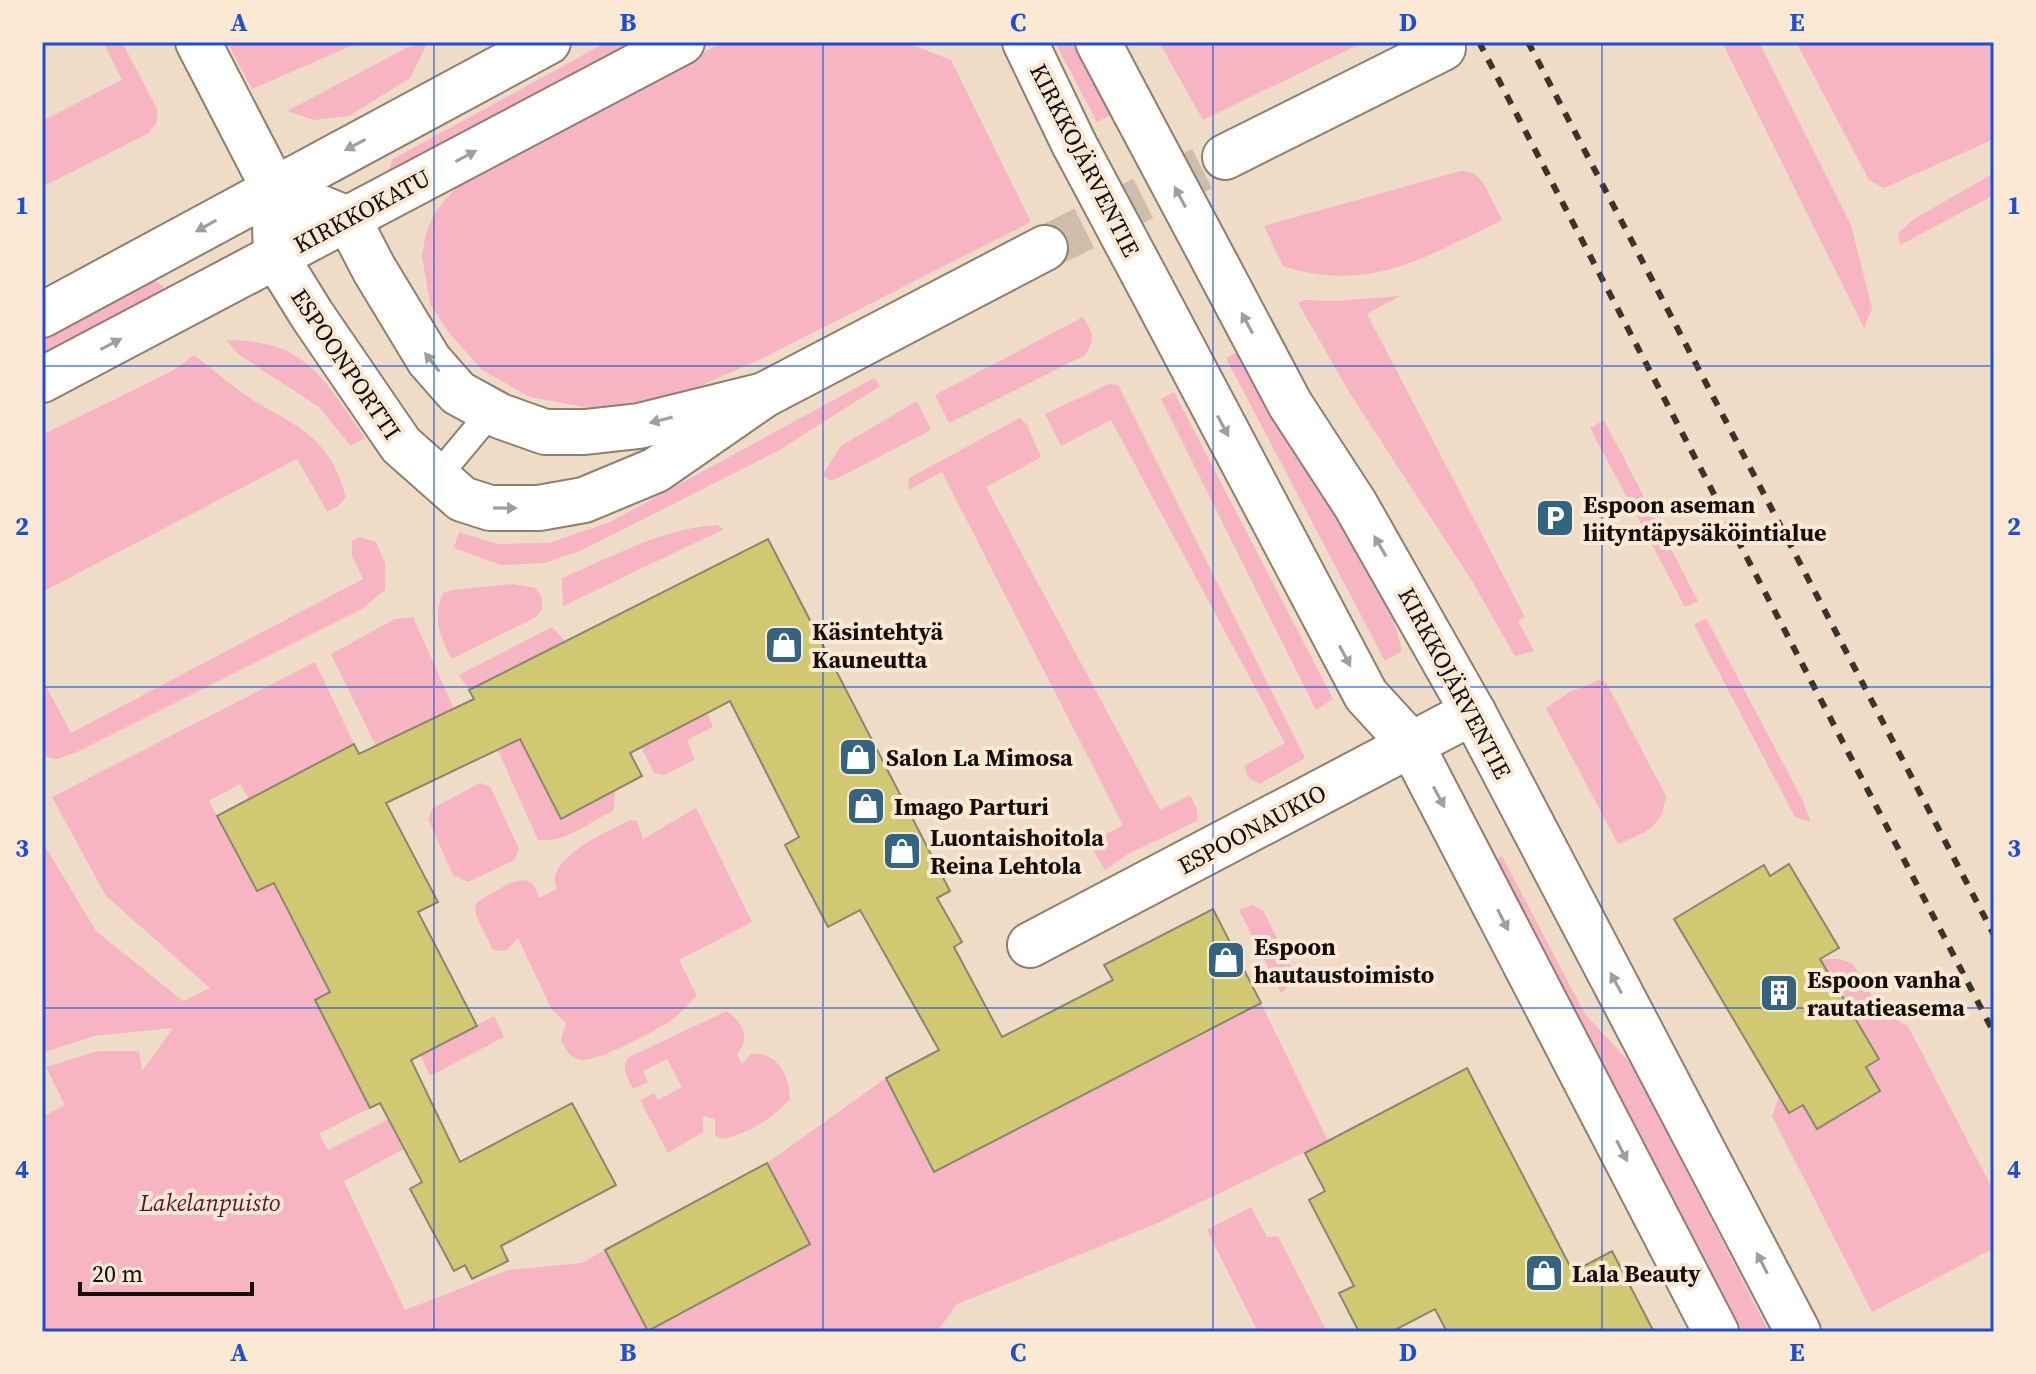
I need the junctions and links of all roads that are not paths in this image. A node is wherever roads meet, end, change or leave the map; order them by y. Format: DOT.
graph roads {
  1 [pos="198,42"];
  2 [pos="548,42"];
  3 [pos="682,42"];
  4 [pos="1025,42"];
  5 [pos="1098,42"];
  6 [pos="1443,48"];
  7 [pos="1225,157"];
  8 [pos="274,189"];
  9 [pos="348,219"];
  10 [pos="1045,248"];
  11 [pos="276,257"];
  12 [pos="42,315"];
  13 [pos="42,380"];
  14 [pos="764,395"];
  15 [pos="491,412"];
  16 [pos="436,478"];
  17 [pos="1473,712"];
  18 [pos="1411,744"];
  19 [pos="1030,945"];
  20 [pos="1716,1332"];
  21 [pos="1798,1332"];
  1 -- 8 [label="main road"];
  2 -- 8 [label="main road, one-way"];
  9 -- 3 [label="main road, KIRKKOKATU, one-way"];
  4 -- 18 [label="main road, KIRKKOJÄRVENTIE, one-way, bridge"];
  17 -- 5 [label="main road, KIRKKOJÄRVENTIE, one-way, bridge"];
  6 -- 7 [label="main road"];
  8 -- 9 [label="main road"];
  8 -- 11 [label="main road"];
  8 -- 12 [label="main road, one-way"];
  9 -- 11 [label="main road, KIRKKOKATU"];
  15 -- 9 [label="main road, ESPOONPORTTI, one-way"];
  10 -- 14 [label="main road, ESPOONPORTTI"];
  13 -- 11 [label="main road, KIRKKOKATU, one-way"];
  11 -- 16 [label="main road, ESPOONPORTTI"];
  14 -- 15 [label="main road, ESPOONPORTTI, one-way"];
  16 -- 14 [label="main road, ESPOONPORTTI, one-way"];
  15 -- 16 [label="lane"];
  17 -- 18 [label="main road, ESPOONAUKIO"];
  21 -- 17 [label="main road, KIRKKOJÄRVENTIE, one-way"];
  18 -- 19 [label="main road, ESPOONAUKIO"];
  18 -- 20 [label="main road, KIRKKOJÄRVENTIE, one-way"];
}
